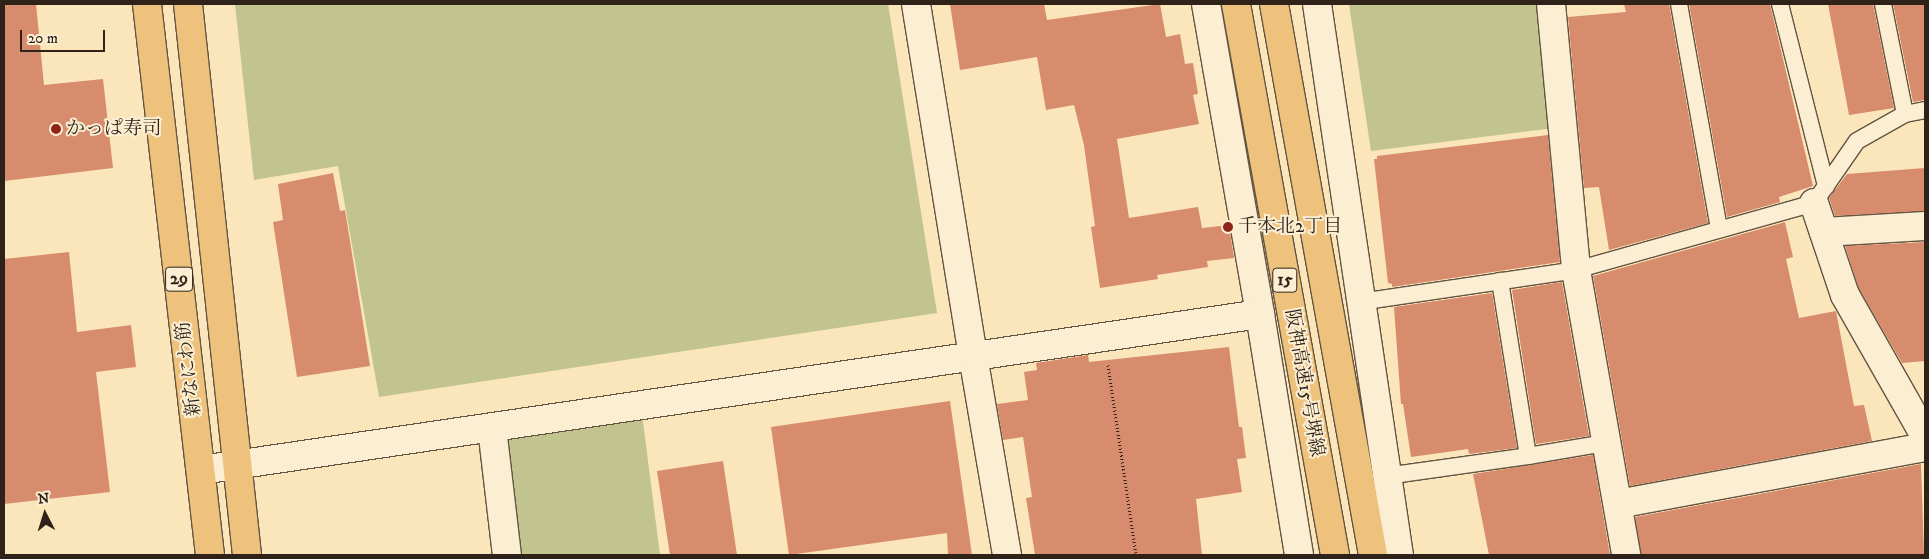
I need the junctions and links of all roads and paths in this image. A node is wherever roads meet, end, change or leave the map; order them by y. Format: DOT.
graph roads {
  1 [pos="147,4"];
  2 [pos="188,4"];
  3 [pos="916,4"];
  4 [pos="1206,4"];
  5 [pos="1236,4"];
  6 [pos="1274,4"];
  7 [pos="1317,4"];
  8 [pos="1550,4"];
  9 [pos="1679,4"];
  10 [pos="1780,4"];
  11 [pos="1883,4"];
  12 [pos="1925,110"];
  13 [pos="1904,114"];
  14 [pos="1820,194"];
  15 [pos="1925,226"];
  16 [pos="1718,230"];
  17 [pos="1824,232"];
  18 [pos="1576,270"];
  19 [pos="1500,281"];
  20 [pos="1360,302"];
  21 [pos="1260,314"];
  22 [pos="1103,337"];
  23 [pos="973,356"];
  24 [pos="492,428"];
  25 [pos="1925,436"];
  26 [pos="1606,442"];
  27 [pos="1925,447"];
  28 [pos="1528,456"];
  29 [pos="237,467"];
  30 [pos="201,470"];
  31 [pos="1386,476"];
  32 [pos="1618,504"];
  33 [pos="210,555"];
  34 [pos="247,555"];
  35 [pos="507,555"];
  36 [pos="1007,555"];
  37 [pos="1136,555"];
  38 [pos="1300,555"];
  39 [pos="1335,555"];
  40 [pos="1373,555"];
  41 [pos="1399,555"];
  42 [pos="1626,555"];
  1 -- 30 [label="main road, 新なにわ筋 / 29"];
  2 -- 29 [label="main road, 新なにわ筋 / 29"];
  3 -- 23 [label="street"];
  4 -- 21 [label="street"];
  5 -- 39 [label="main road, 阪神高速15号堺線 / 15"];
  6 -- 40 [label="main road, 阪神高速15号堺線 / 15"];
  7 -- 20 [label="street"];
  8 -- 18 [label="street"];
  9 -- 16 [label="lane"];
  10 -- 14 [label="lane"];
  11 -- 13 [label="lane"];
  12 -- 13 [label="lane"];
  13 -- 14 [label="lane"];
  14 -- 16 [label="lane"];
  14 -- 17 [label="street"];
  15 -- 17 [label="street"];
  16 -- 18 [label="lane"];
  17 -- 25 [label="street"];
  18 -- 19 [label="lane"];
  18 -- 26 [label="street"];
  19 -- 20 [label="lane"];
  19 -- 28 [label="lane"];
  20 -- 31 [label="street"];
  21 -- 22 [label="street"];
  21 -- 38 [label="street"];
  22 -- 23 [label="street"];
  22 -- 37 [label="path"];
  23 -- 24 [label="street"];
  23 -- 36 [label="street"];
  24 -- 29 [label="street"];
  24 -- 35 [label="street"];
  26 -- 28 [label="lane"];
  26 -- 32 [label="street"];
  27 -- 32 [label="street"];
  28 -- 31 [label="lane"];
  29 -- 30 [label="street"];
  29 -- 34 [label="main road, 新なにわ筋 / 29"];
  30 -- 33 [label="main road, 新なにわ筋 / 29"];
  31 -- 41 [label="street"];
  32 -- 42 [label="street"];
}
